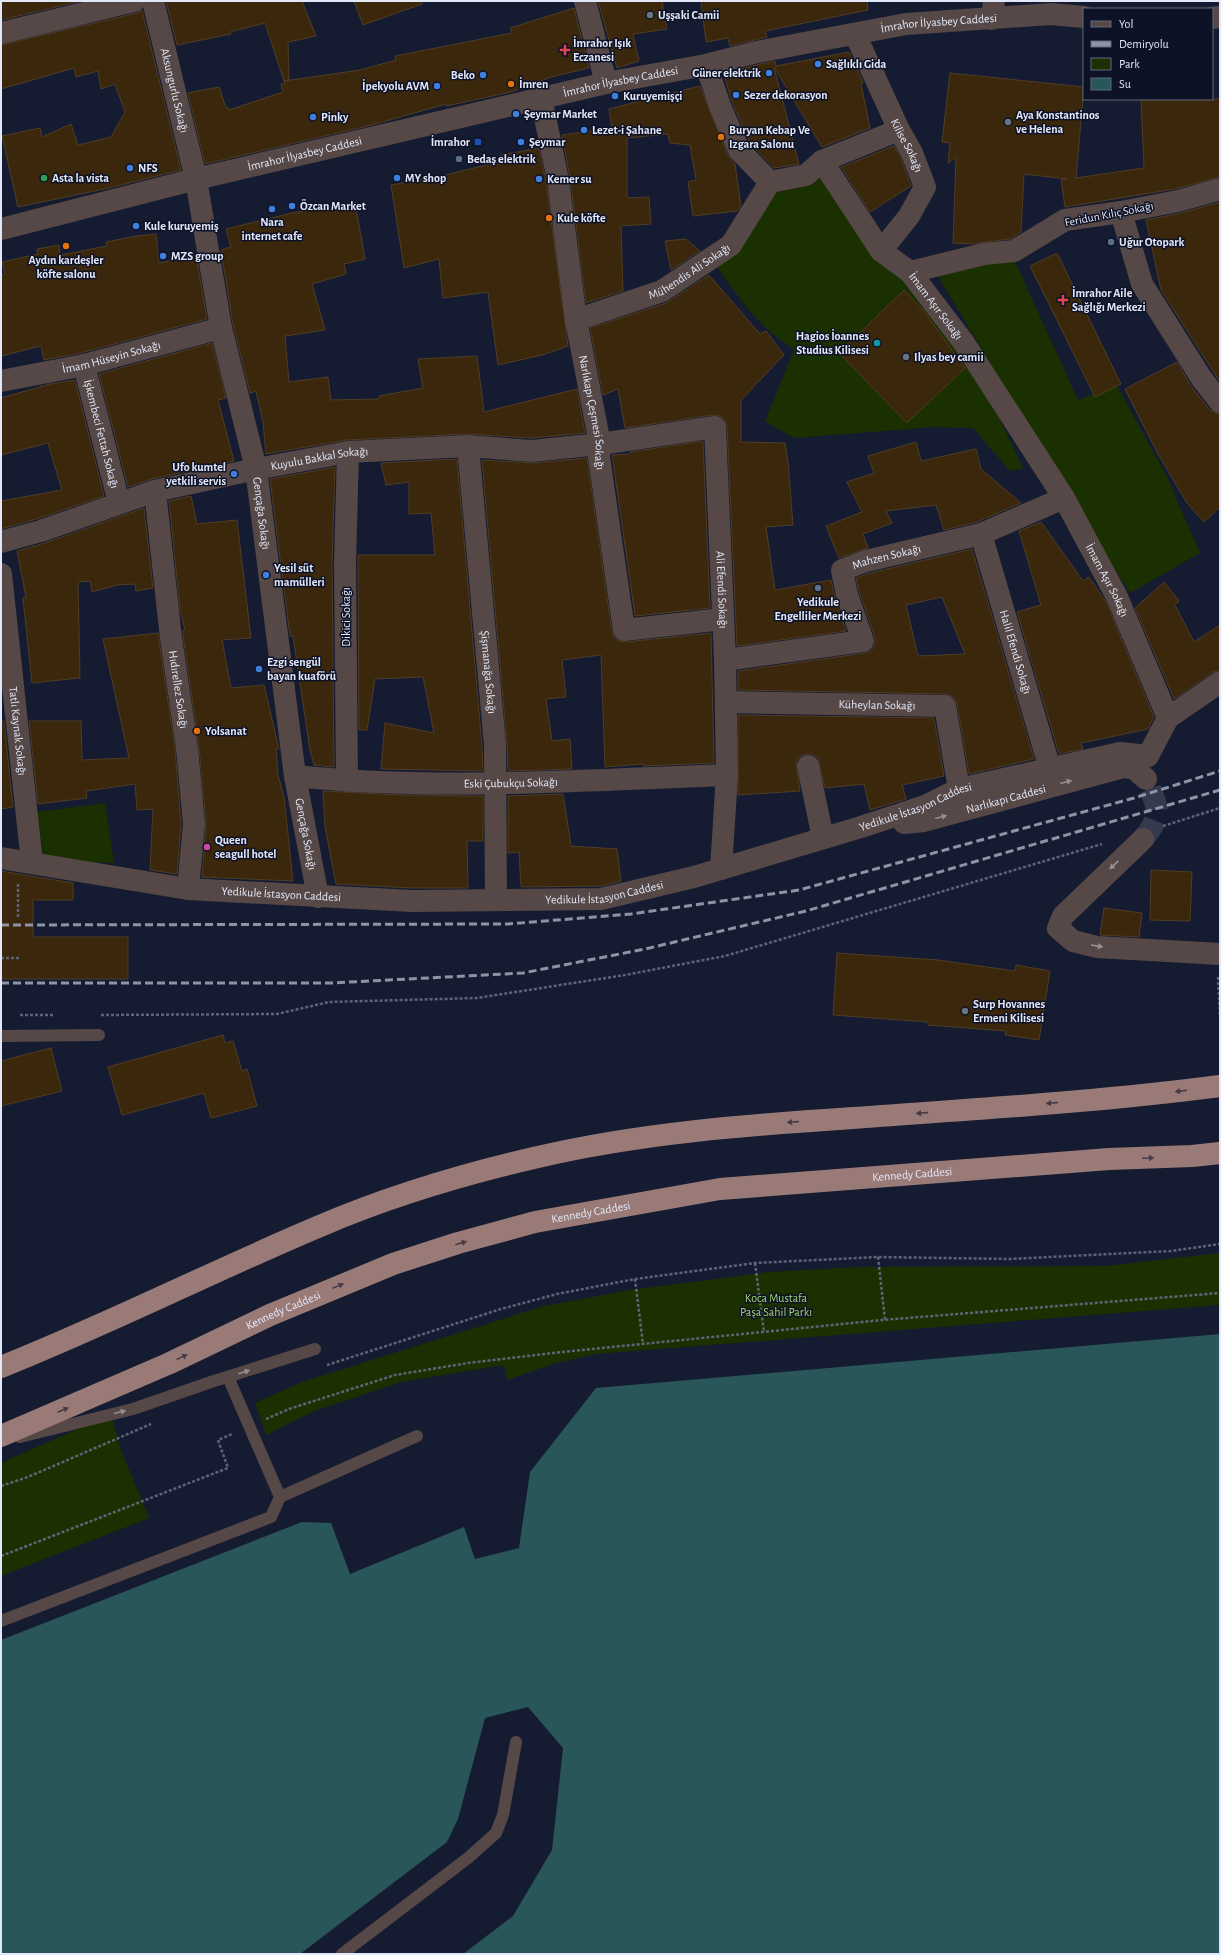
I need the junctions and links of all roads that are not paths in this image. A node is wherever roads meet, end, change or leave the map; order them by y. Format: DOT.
graph roads {
  1 [pos="134,1"];
  2 [pos="153,1"];
  3 [pos="585,1"];
  4 [pos="993,10"];
  5 [pos="1083,17"];
  6 [pos="1,34"];
  7 [pos="855,34"];
  8 [pos="706,65"];
  9 [pos="606,83"];
  10 [pos="541,98"];
  11 [pos="899,130"];
  12 [pos="822,161"];
  13 [pos="196,179"];
  14 [pos="770,182"];
  15 [pos="1220,189"];
  16 [pos="1121,212"];
  17 [pos="1,229"];
  18 [pos="881,251"];
  19 [pos="910,272"];
  20 [pos="576,320"];
  21 [pos="221,328"];
  22 [pos="84,365"];
  23 [pos="1211,376"];
  24 [pos="1,381"];
  25 [pos="1220,402"];
  26 [pos="600,444"];
  27 [pos="468,446"];
  28 [pos="348,452"];
  29 [pos="256,469"];
  30 [pos="155,491"];
  31 [pos="1064,498"];
  32 [pos="119,503"];
  33 [pos="981,534"];
  34 [pos="1,542"];
  35 [pos="1,574"];
  36 [pos="722,619"];
  37 [pos="726,660"];
  38 [pos="1220,682"];
  39 [pos="726,702"];
  40 [pos="1168,718"];
  41 [pos="808,766"];
  42 [pos="1050,769"];
  43 [pos="727,775"];
  44 [pos="295,776"];
  45 [pos="1146,779"];
  46 [pos="347,781"];
  47 [pos="496,784"];
  48 [pos="959,789"];
  49 [pos="860,827"];
  50 [pos="823,838"];
  51 [pos="1143,839"];
  52 [pos="17,861"];
  53 [pos="720,869"];
  54 [pos="188,889"];
  55 [pos="318,897"];
  56 [pos="496,899"];
  57 [pos="1219,964"];
  58 [pos="99,1035"];
  59 [pos="1,1036"];
  60 [pos="1220,1086"];
  61 [pos="1220,1153"];
  62 [pos="315,1349"];
  63 [pos="1,1367"];
  64 [pos="228,1377"];
  65 [pos="1,1436"];
  66 [pos="417,1436"];
  67 [pos="1,1442"];
  68 [pos="280,1497"];
  69 [pos="1,1621"];
  70 [pos="516,1742"];
  71 [pos="342,1954"];
  1 -- 6 [label="street"];
  2 -- 13 [label="street, Aksungurlu Sokağı"];
  3 -- 9 [label="street"];
  4 -- 5 [label="street, İmrahor İlyasbey Caddesi"];
  4 -- 7 [label="street, İmrahor İlyasbey Caddesi"];
  7 -- 8 [label="street, İmrahor İlyasbey Caddesi"];
  7 -- 11 [label="street, Kilise Sokağı"];
  8 -- 9 [label="street, İmrahor İlyasbey Caddesi"];
  8 -- 14 [label="street"];
  9 -- 10 [label="street, İmrahor İlyasbey Caddesi"];
  10 -- 13 [label="street, İmrahor İlyasbey Caddesi"];
  10 -- 20 [label="street, Narlıkapı Çeşmesi Sokağı"];
  11 -- 12 [label="street"];
  11 -- 18 [label="street, Kilise Sokağı"];
  12 -- 14 [label="street"];
  12 -- 18 [label="street, İmam Aşır Sokağı"];
  13 -- 17 [label="street, İmrahor İlyasbey Caddesi"];
  13 -- 21 [label="street, Gençağa Sokağı"];
  14 -- 20 [label="street, Mühendis Ali Sokağı"];
  15 -- 16 [label="street, Feridun Kılıç Sokağı"];
  16 -- 19 [label="street, Feridun Kılıç Sokağı"];
  16 -- 23 [label="street"];
  18 -- 19 [label="street, İmam Aşır Sokağı"];
  19 -- 31 [label="street, İmam Aşır Sokağı"];
  20 -- 26 [label="street, Narlıkapı Çeşmesi Sokağı"];
  21 -- 22 [label="street, İmam Hüseyin Sokağı"];
  21 -- 29 [label="street, Gençağa Sokağı"];
  22 -- 24 [label="street, İmam Hüseyin Sokağı"];
  22 -- 32 [label="street, İşkembeci Fettah Sokağı"];
  23 -- 25 [label="street"];
  26 -- 27 [label="street, Kuyulu Bakkal Sokağı"];
  26 -- 36 [label="street, Narlıkapı Çeşmesi Sokağı"];
  26 -- 36 [label="street, Ali Efendi Sokağı"];
  27 -- 28 [label="street, Kuyulu Bakkal Sokağı"];
  27 -- 47 [label="street, Şişmanağa Sokağı"];
  28 -- 29 [label="street, Kuyulu Bakkal Sokağı"];
  28 -- 46 [label="street, Dikici Sokağı"];
  29 -- 30 [label="street, Kuyulu Bakkal Sokağı"];
  29 -- 44 [label="street, Gençağa Sokağı"];
  30 -- 32 [label="street, Kuyulu Bakkal Sokağı"];
  30 -- 54 [label="street, Hıdırellez Sokağı"];
  31 -- 33 [label="street, Mahzen Sokağı"];
  31 -- 40 [label="street, İmam Aşır Sokağı"];
  32 -- 34 [label="street, Kuyulu Bakkal Sokağı"];
  33 -- 37 [label="street, Mahzen Sokağı"];
  33 -- 42 [label="street, Halil Efendi Sokağı"];
  35 -- 52 [label="street, Tatlı Kaynak Sokağı"];
  36 -- 37 [label="street, Ali Efendi Sokağı"];
  37 -- 39 [label="street, Ali Efendi Sokağı"];
  38 -- 40 [label="street"];
  39 -- 43 [label="street, Ali Efendi Sokağı"];
  39 -- 48 [label="street, Küheylan Sokağı"];
  40 -- 42 [label="street, Yedikule İstasyon Caddesi"];
  41 -- 50 [label="street"];
  42 -- 48 [label="street, Yedikule İstasyon Caddesi"];
  43 -- 47 [label="street, Eski Çubukçu Sokağı"];
  43 -- 53 [label="street, Ali Efendi Sokağı"];
  44 -- 46 [label="street, Eski Çubukçu Sokağı"];
  44 -- 55 [label="street, Gençağa Sokağı"];
  49 -- 45 [label="street, Narlıkapı Caddesi, one-way"];
  46 -- 47 [label="street, Eski Çubukçu Sokağı"];
  47 -- 56 [label="street, Şişmanağa Sokağı"];
  48 -- 49 [label="street, Yedikule İstasyon Caddesi"];
  49 -- 50 [label="street, Yedikule İstasyon Caddesi"];
  50 -- 53 [label="street, Yedikule İstasyon Caddesi"];
  51 -- 57 [label="street, one-way"];
  52 -- 54 [label="street, Yedikule İstasyon Caddesi"];
  53 -- 56 [label="street, Yedikule İstasyon Caddesi"];
  54 -- 55 [label="street, Yedikule İstasyon Caddesi"];
  55 -- 56 [label="street, Yedikule İstasyon Caddesi"];
  58 -- 59 [label="lane"];
  60 -- 63 [label="highway, one-way"];
  65 -- 61 [label="highway, Kennedy Caddesi, one-way"];
  64 -- 62 [label="lane, one-way"];
  67 -- 64 [label="lane, one-way"];
  64 -- 68 [label="lane"];
  66 -- 68 [label="lane"];
  68 -- 69 [label="lane"];
  70 -- 71 [label="lane"];
}
